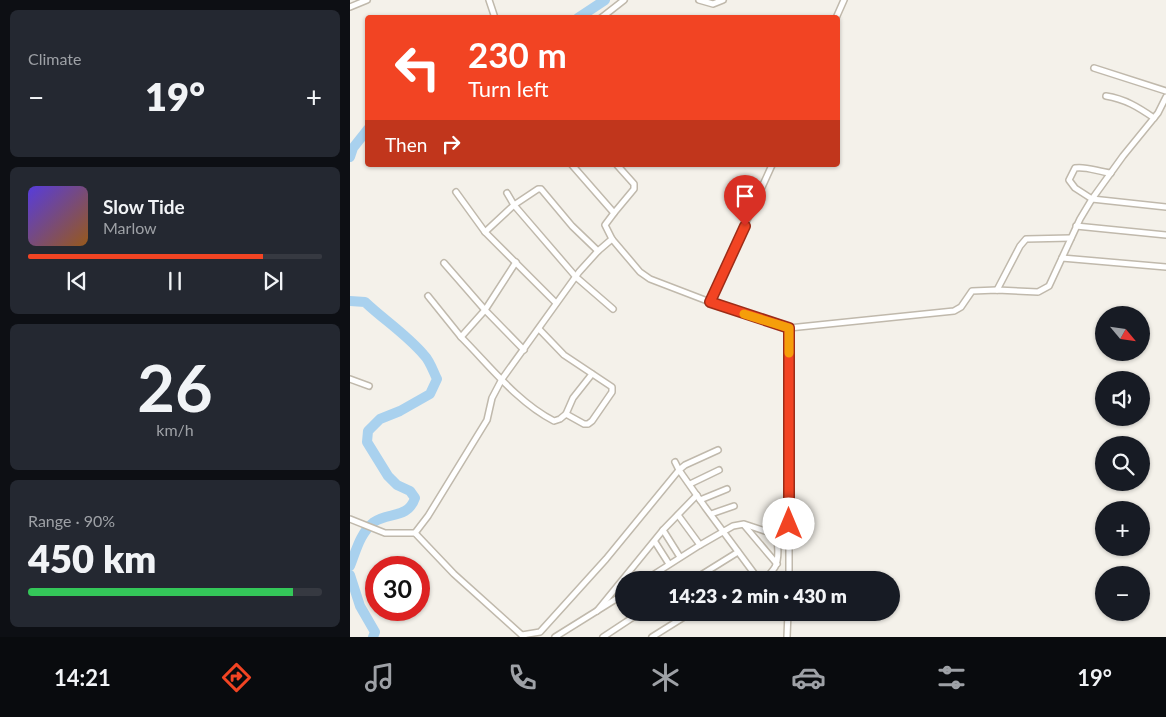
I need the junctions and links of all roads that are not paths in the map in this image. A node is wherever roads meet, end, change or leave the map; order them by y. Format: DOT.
graph roads {
  1 [pos="366,0"];
  2 [pos="489,0"];
  3 [pos="624,0"];
  4 [pos="699,0"];
  5 [pos="724,0"];
  6 [pos="844,0"];
  7 [pos="350,7"];
  8 [pos="494,15"];
  9 [pos="606,15"];
  10 [pos="837,15"];
  11 [pos="1094,68"];
  12 [pos="1166,91"];
  13 [pos="1106,96"];
  14 [pos="1166,97"];
  15 [pos="1154,118"];
  16 [pos="574,167"];
  17 [pos="618,167"];
  18 [pos="771,167"];
  19 [pos="1111,174"];
  20 [pos="456,192"];
  21 [pos="507,193"];
  22 [pos="1092,199"];
  23 [pos="514,205"];
  24 [pos="1166,207"];
  25 [pos="614,213"];
  26 [pos="1076,226"];
  27 [pos="486,232"];
  28 [pos="1166,235"];
  29 [pos="1071,238"];
  30 [pos="612,239"];
  31 [pos="598,251"];
  32 [pos="1062,258"];
  33 [pos="516,262"];
  34 [pos="444,263"];
  35 [pos="1166,268"];
  36 [pos="576,277"];
  37 [pos="997,290"];
  38 [pos="428,296"];
  39 [pos="710,302"];
  40 [pos="556,303"];
  41 [pos="613,309"];
  42 [pos="485,310"];
  43 [pos="539,328"];
  44 [pos="789,328"];
  45 [pos="461,337"];
  46 [pos="524,350"];
  47 [pos="592,374"];
  48 [pos="350,378"];
  49 [pos="502,379"];
  50 [pos="369,386"];
  51 [pos="566,414"];
  52 [pos="718,450"];
  53 [pos="675,462"];
  54 [pos="679,470"];
  55 [pos="719,470"];
  56 [pos="690,484"];
  57 [pos="727,489"];
  58 [pos="699,498"];
  59 [pos="734,506"];
  60 [pos="711,514"];
  61 [pos="678,515"];
  62 [pos="350,519"];
  63 [pos="744,524"];
  64 [pos="664,530"];
  65 [pos="724,532"];
  66 [pos="415,534"];
  67 [pos="655,542"];
  68 [pos="700,544"];
  69 [pos="738,552"];
  70 [pos="680,557"];
  71 [pos="669,564"];
  72 [pos="777,564"];
  73 [pos="658,571"];
  74 [pos="707,571"];
  75 [pos="752,571"];
  76 [pos="773,571"];
  77 [pos="789,571"];
  78 [pos="615,600"];
  79 [pos="597,611"];
  80 [pos="627,621"];
  81 [pos="678,621"];
  82 [pos="788,621"];
  83 [pos="540,632"];
  84 [pos="523,636"];
  85 [pos="546,637"];
  86 [pos="555,637"];
  87 [pos="603,637"];
  88 [pos="652,637"];
  89 [pos="787,637"];
  1 -- 7 [label="street"];
  2 -- 8 [label="street"];
  3 -- 9 [label="street"];
  4 -- 5 [label="street"];
  6 -- 10 [label="street"];
  11 -- 12 [label="street"];
  13 -- 15 [label="street"];
  14 -- 15 [label="street"];
  15 -- 19 [label="street"];
  16 -- 25 [label="street"];
  17 -- 25 [label="street"];
  18 -- 39 [label="street"];
  19 -- 22 [label="street"];
  19 -- 22 [label="street"];
  20 -- 27 [label="street"];
  21 -- 23 [label="street"];
  22 -- 24 [label="street"];
  22 -- 26 [label="street"];
  23 -- 27 [label="street"];
  23 -- 31 [label="street"];
  23 -- 36 [label="street"];
  25 -- 30 [label="street"];
  26 -- 28 [label="street"];
  26 -- 29 [label="street"];
  27 -- 33 [label="street"];
  29 -- 32 [label="street"];
  29 -- 37 [label="street"];
  30 -- 31 [label="street"];
  30 -- 39 [label="street"];
  31 -- 36 [label="street"];
  32 -- 35 [label="street"];
  32 -- 37 [label="street"];
  33 -- 40 [label="street"];
  33 -- 42 [label="street"];
  34 -- 42 [label="street"];
  36 -- 40 [label="street"];
  36 -- 41 [label="street"];
  37 -- 44 [label="street"];
  38 -- 45 [label="street"];
  39 -- 44 [label="street"];
  40 -- 43 [label="street"];
  42 -- 45 [label="street"];
  42 -- 46 [label="street"];
  43 -- 46 [label="street"];
  43 -- 47 [label="street"];
  44 -- 77 [label="street"];
  45 -- 49 [label="street"];
  46 -- 49 [label="street"];
  47 -- 51 [label="street"];
  47 -- 51 [label="street"];
  48 -- 50 [label="street"];
  49 -- 51 [label="street"];
  49 -- 66 [label="street"];
  52 -- 54 [label="street"];
  53 -- 54 [label="street"];
  54 -- 56 [label="street"];
  54 -- 83 [label="street"];
  55 -- 56 [label="street"];
  56 -- 58 [label="street"];
  57 -- 58 [label="street"];
  58 -- 60 [label="street"];
  58 -- 61 [label="street"];
  59 -- 60 [label="street"];
  60 -- 65 [label="street"];
  61 -- 64 [label="street"];
  61 -- 68 [label="street"];
  62 -- 66 [label="street"];
  63 -- 65 [label="street"];
  63 -- 72 [label="street"];
  63 -- 72 [label="street"];
  64 -- 67 [label="street"];
  64 -- 70 [label="street"];
  65 -- 68 [label="street"];
  65 -- 69 [label="street"];
  66 -- 84 [label="street"];
  67 -- 71 [label="street"];
  67 -- 79 [label="street"];
  68 -- 70 [label="street"];
  69 -- 74 [label="street"];
  69 -- 75 [label="street"];
  70 -- 71 [label="street"];
  71 -- 73 [label="street"];
  72 -- 76 [label="street"];
  78 -- 79 [label="street"];
  79 -- 86 [label="street"];
  80 -- 87 [label="street"];
  81 -- 88 [label="street"];
  82 -- 89 [label="street"];
  83 -- 84 [label="street"];
  83 -- 85 [label="street"];
}
